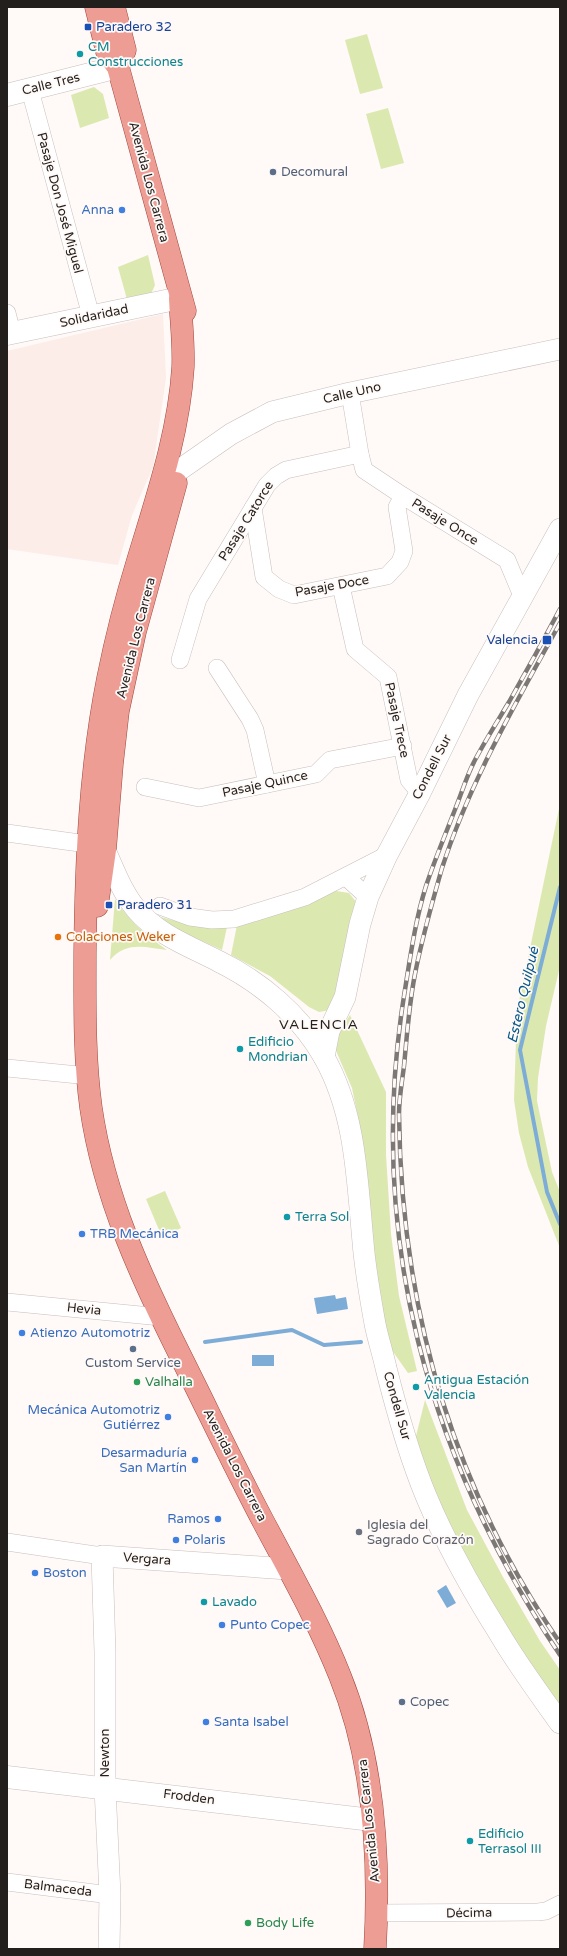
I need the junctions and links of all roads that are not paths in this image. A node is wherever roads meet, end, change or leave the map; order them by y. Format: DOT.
graph roads {
  1 [pos="96,7"];
  2 [pos="114,7"];
  3 [pos="118,67"];
  4 [pos="30,90"];
  5 [pos="7,95"];
  6 [pos="180,298"];
  7 [pos="91,316"];
  8 [pos="9,327"];
  9 [pos="560,349"];
  10 [pos="350,393"];
  11 [pos="360,454"];
  12 [pos="180,470"];
  13 [pos="162,482"];
  14 [pos="403,496"];
  15 [pos="253,508"];
  16 [pos="560,529"];
  17 [pos="341,586"];
  18 [pos="522,596"];
  19 [pos="180,660"];
  20 [pos="217,668"];
  21 [pos="403,746"];
  22 [pos="267,784"];
  23 [pos="145,787"];
  24 [pos="420,793"];
  25 [pos="7,833"];
  26 [pos="99,841"];
  27 [pos="387,854"];
  28 [pos="346,877"];
  29 [pos="368,897"];
  30 [pos="160,906"];
  31 [pos="291,1013"];
  32 [pos="335,1017"];
  33 [pos="324,1057"];
  34 [pos="7,1068"];
  35 [pos="89,1076"];
  36 [pos="7,1302"];
  37 [pos="161,1317"];
  38 [pos="7,1542"];
  39 [pos="102,1556"];
  40 [pos="288,1569"];
  41 [pos="560,1722"];
  42 [pos="7,1777"];
  43 [pos="105,1788"];
  44 [pos="372,1820"];
  45 [pos="7,1882"];
  46 [pos="110,1895"];
  47 [pos="560,1904"];
  48 [pos="376,1913"];
  49 [pos="109,1949"];
  50 [pos="375,1949"];
  1 -- 3 [label="main road, Avenida Los Carrera"];
  2 -- 3 [label="main road"];
  3 -- 4 [label="main road, Calle Tres"];
  3 -- 6 [label="main road, Avenida Los Carrera"];
  4 -- 5 [label="main road, Calle Tres"];
  4 -- 7 [label="street, Pasaje Don José Miguel"];
  6 -- 7 [label="main road, Solidaridad"];
  6 -- 12 [label="main road, Avenida Los Carrera"];
  6 -- 13 [label="main road, Avenida Los Carrera"];
  7 -- 8 [label="main road, Solidaridad"];
  9 -- 10 [label="street, Calle Uno"];
  10 -- 11 [label="street"];
  10 -- 12 [label="street, Calle Uno"];
  11 -- 14 [label="street, Pasaje Once"];
  11 -- 15 [label="street, Pasaje Catorce"];
  12 -- 13 [label="street, Calle Uno"];
  12 -- 26 [label="main road, Avenida Los Carrera"];
  13 -- 26 [label="main road, Avenida Los Carrera"];
  14 -- 17 [label="street, Pasaje Doce"];
  14 -- 18 [label="street, Pasaje Once"];
  15 -- 17 [label="street, Pasaje Doce"];
  15 -- 19 [label="street, Pasaje Catorce"];
  16 -- 18 [label="street, Condell Sur"];
  17 -- 21 [label="street, Pasaje Trece"];
  18 -- 24 [label="street, Condell Sur"];
  20 -- 22 [label="street"];
  21 -- 22 [label="street, Pasaje Quince"];
  21 -- 24 [label="street, Pasaje Trece"];
  22 -- 23 [label="street, Pasaje Quince"];
  24 -- 27 [label="street, Condell Sur"];
  25 -- 26 [label="street"];
  26 -- 31 [label="street"];
  26 -- 35 [label="main road, Avenida Los Carrera"];
  27 -- 28 [label="street"];
  27 -- 29 [label="street, Condell Sur"];
  28 -- 29 [label="street"];
  28 -- 30 [label="street"];
  29 -- 32 [label="street, Condell Sur"];
  31 -- 32 [label="street"];
  31 -- 33 [label="street, Condell Sur"];
  32 -- 33 [label="street, Condell Sur"];
  33 -- 41 [label="street, Condell Sur"];
  34 -- 35 [label="street"];
  35 -- 37 [label="main road, Avenida Los Carrera"];
  36 -- 37 [label="street, Hevia"];
  37 -- 40 [label="main road, Avenida Los Carrera"];
  38 -- 39 [label="street, Vergara"];
  39 -- 40 [label="street, Vergara"];
  39 -- 43 [label="street, Newton"];
  40 -- 44 [label="main road, Avenida Los Carrera"];
  42 -- 43 [label="main road, Frodden"];
  43 -- 44 [label="main road, Frodden"];
  43 -- 46 [label="street, Newton"];
  44 -- 48 [label="main road, Avenida Los Carrera"];
  45 -- 46 [label="street, Balmaceda"];
  46 -- 49 [label="street, Newton"];
  47 -- 48 [label="street, Décima"];
  48 -- 50 [label="main road, Avenida Los Carrera"];
}
